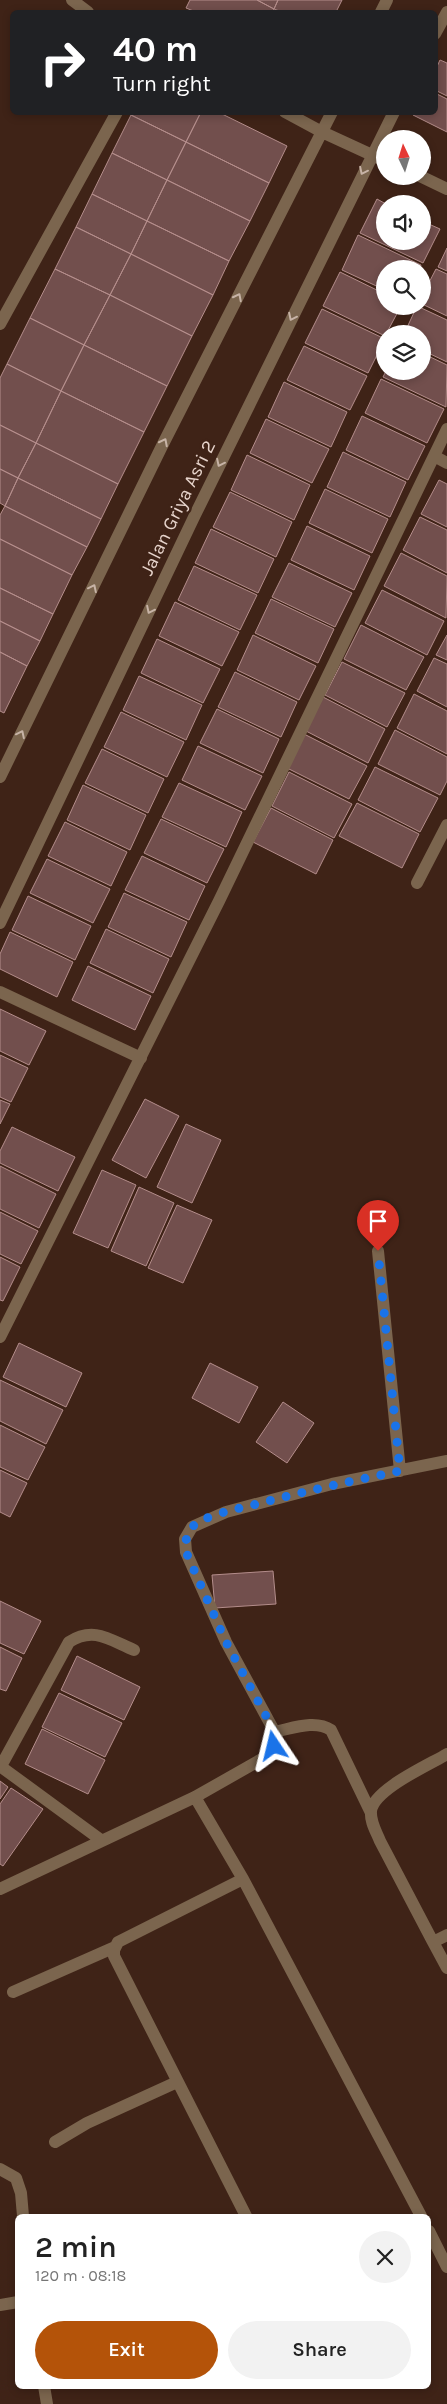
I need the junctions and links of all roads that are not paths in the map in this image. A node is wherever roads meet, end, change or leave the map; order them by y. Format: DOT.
graph roads {
  1 [pos="72,0"];
  2 [pos="85,10"];
  3 [pos="447,12"];
  4 [pos="438,28"];
  5 [pos="115,115"];
  6 [pos="291,115"];
  7 [pos="330,115"];
  8 [pos="392,115"];
  9 [pos="322,132"];
  10 [pos="372,154"];
  11 [pos="376,156"];
  12 [pos="431,181"];
  13 [pos="447,189"];
  14 [pos="0,324"];
  15 [pos="447,429"];
  16 [pos="434,456"];
  17 [pos="447,463"];
  18 [pos="0,777"];
  19 [pos="447,827"];
  20 [pos="417,883"];
  21 [pos="0,922"];
  22 [pos="0,992"];
  23 [pos="141,1058"];
  24 [pos="378,1251"];
  25 [pos="0,1337"];
  26 [pos="447,1461"];
  27 [pos="400,1471"];
  28 [pos="134,1650"];
  29 [pos="273,1732"];
  30 [pos="447,1754"];
  31 [pos="1,1766"];
  32 [pos="195,1797"];
  33 [pos="371,1813"];
  34 [pos="101,1840"];
  35 [pos="243,1879"];
  36 [pos="0,1889"];
  37 [pos="447,1935"];
  38 [pos="433,1942"];
  39 [pos="115,1947"];
  40 [pos="447,1968"];
  41 [pos="13,1992"];
  42 [pos="177,2082"];
  43 [pos="55,2142"];
  44 [pos="0,2168"];
  45 [pos="23,2214"];
  46 [pos="245,2214"];
  47 [pos="420,2214"];
  48 [pos="431,2235"];
  49 [pos="447,2267"];
  50 [pos="15,2302"];
  51 [pos="0,2305"];
  52 [pos="44,2389"];
  53 [pos="47,2404"];
  1 -- 2 [label="street"];
  3 -- 4 [label="street"];
  5 -- 14 [label="street"];
  6 -- 9 [label="street"];
  7 -- 9 [label="street"];
  8 -- 10 [label="street, Jalan Griya Asri 2"];
  9 -- 10 [label="street"];
  18 -- 9 [label="street, one-way"];
  10 -- 11 [label="street"];
  10 -- 21 [label="street, Jalan Griya Asri 2, one-way"];
  12 -- 13 [label="street"];
  15 -- 16 [label="street"];
  16 -- 17 [label="street"];
  16 -- 23 [label="street"];
  19 -- 20 [label="street"];
  22 -- 23 [label="street"];
  23 -- 25 [label="street"];
  24 -- 27 [label="street"];
  26 -- 27 [label="street"];
  27 -- 29 [label="street"];
  28 -- 31 [label="street"];
  29 -- 32 [label="street"];
  29 -- 33 [label="street"];
  30 -- 33 [label="street"];
  31 -- 34 [label="street"];
  32 -- 34 [label="street"];
  32 -- 35 [label="street"];
  33 -- 38 [label="street"];
  34 -- 36 [label="street"];
  35 -- 39 [label="street"];
  35 -- 47 [label="street"];
  37 -- 38 [label="street"];
  38 -- 40 [label="street"];
  39 -- 41 [label="street"];
  39 -- 42 [label="street"];
  42 -- 43 [label="street"];
  42 -- 46 [label="street"];
  44 -- 45 [label="street"];
  48 -- 49 [label="street"];
  50 -- 51 [label="street"];
  52 -- 53 [label="street"];
}
